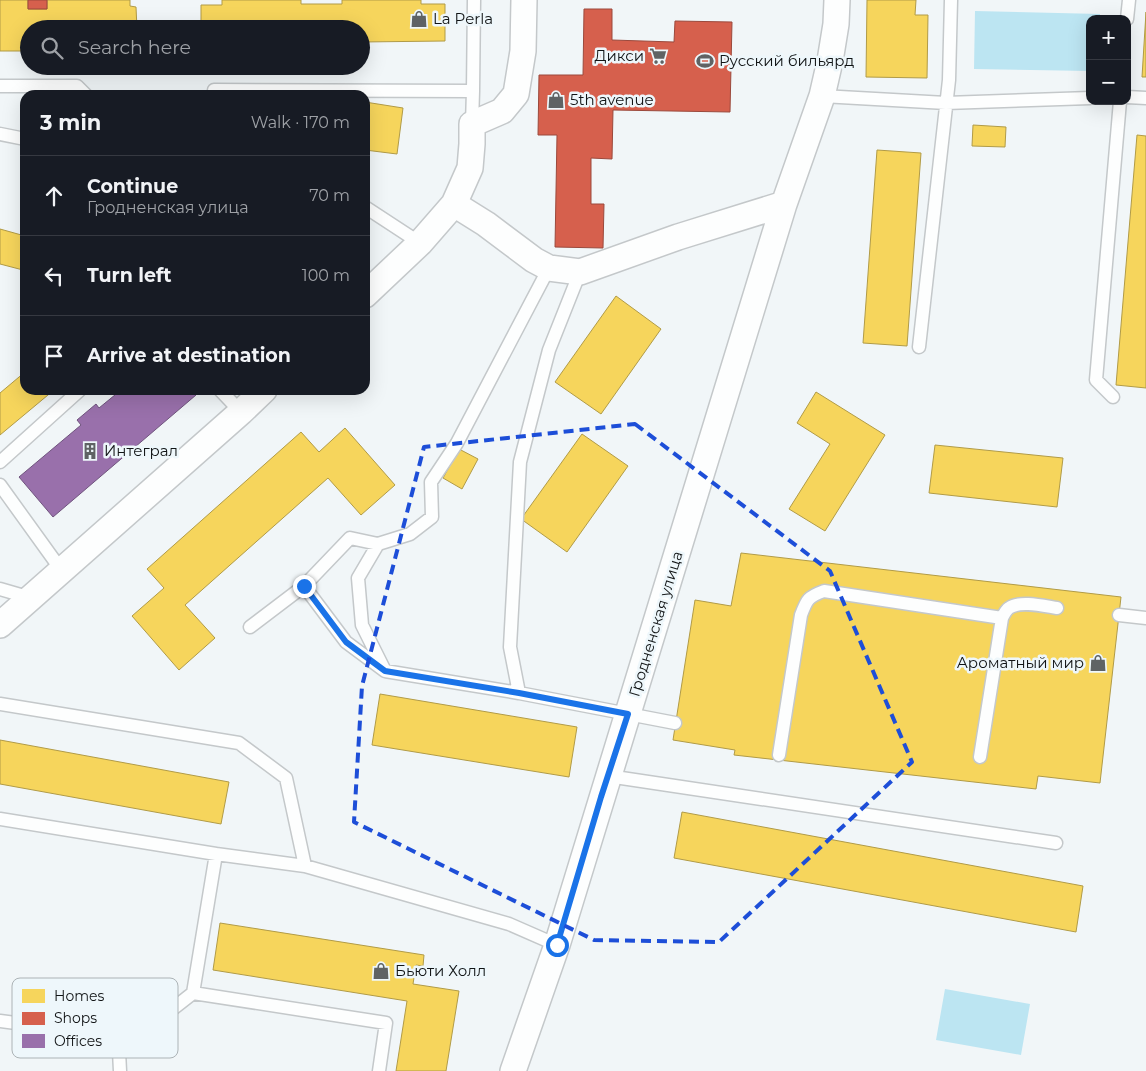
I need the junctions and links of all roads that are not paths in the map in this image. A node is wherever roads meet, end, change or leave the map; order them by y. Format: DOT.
graph roads {
  1 [pos="474,0"];
  2 [pos="524,0"];
  3 [pos="837,0"];
  4 [pos="951,0"];
  5 [pos="1129,0"];
  6 [pos="1127,15"];
  7 [pos="0,86"];
  8 [pos="81,90"];
  9 [pos="370,91"];
  10 [pos="472,92"];
  11 [pos="822,96"];
  12 [pos="1131,97"];
  13 [pos="1086,98"];
  14 [pos="1146,98"];
  15 [pos="946,102"];
  16 [pos="1120,105"];
  17 [pos="472,124"];
  18 [pos="0,134"];
  19 [pos="20,138"];
  20 [pos="454,204"];
  21 [pos="784,204"];
  22 [pos="370,210"];
  23 [pos="420,243"];
  24 [pos="549,268"];
  25 [pos="580,272"];
  26 [pos="370,290"];
  27 [pos="919,347"];
  28 [pos="74,395"];
  29 [pos="225,395"];
  30 [pos="259,395"];
  31 [pos="1113,397"];
  32 [pos="241,412"];
  33 [pos="0,462"];
  34 [pos="0,485"];
  35 [pos="378,544"];
  36 [pos="62,571"];
  37 [pos="304,586"];
  38 [pos="0,590"];
  39 [pos="32,598"];
  40 [pos="1057,608"];
  41 [pos="1119,615"];
  42 [pos="1002,618"];
  43 [pos="1146,618"];
  44 [pos="0,626"];
  45 [pos="250,627"];
  46 [pos="385,671"];
  47 [pos="519,693"];
  48 [pos="0,704"];
  49 [pos="628,714"];
  50 [pos="675,723"];
  51 [pos="779,755"];
  52 [pos="980,757"];
  53 [pos="608,776"];
  54 [pos="0,819"];
  55 [pos="1056,843"];
  56 [pos="216,854"];
  57 [pos="305,866"];
  58 [pos="557,945"];
  59 [pos="194,993"];
  60 [pos="178,1005"];
  61 [pos="119,1058"];
  62 [pos="120,1071"];
  63 [pos="379,1071"];
  64 [pos="514,1071"];
  1 -- 10 [label="lane"];
  2 -- 17 [label="street"];
  3 -- 11 [label="street, Гродненская улица"];
  4 -- 15 [label="lane"];
  5 -- 6 [label="lane"];
  7 -- 8 [label="lane"];
  9 -- 10 [label="lane"];
  10 -- 17 [label="lane"];
  11 -- 15 [label="lane"];
  11 -- 21 [label="street, Гродненская улица"];
  12 -- 14 [label="lane"];
  13 -- 15 [label="lane"];
  15 -- 27 [label="lane"];
  16 -- 31 [label="lane"];
  17 -- 20 [label="street"];
  18 -- 19 [label="lane"];
  20 -- 23 [label="street"];
  20 -- 24 [label="street"];
  21 -- 25 [label="street"];
  21 -- 49 [label="street, Гродненская улица"];
  22 -- 23 [label="lane"];
  23 -- 26 [label="street"];
  24 -- 25 [label="street"];
  24 -- 35 [label="lane"];
  25 -- 47 [label="lane"];
  28 -- 33 [label="lane"];
  29 -- 32 [label="lane"];
  30 -- 32 [label="street"];
  32 -- 36 [label="street"];
  34 -- 36 [label="lane"];
  35 -- 37 [label="lane"];
  35 -- 46 [label="lane"];
  36 -- 39 [label="street"];
  37 -- 45 [label="lane"];
  37 -- 46 [label="lane"];
  38 -- 39 [label="lane"];
  39 -- 44 [label="street"];
  40 -- 42 [label="lane"];
  41 -- 43 [label="lane"];
  42 -- 51 [label="lane"];
  42 -- 52 [label="lane"];
  46 -- 47 [label="lane"];
  47 -- 49 [label="lane"];
  48 -- 57 [label="lane"];
  49 -- 50 [label="lane"];
  49 -- 53 [label="street, Гродненская улица"];
  53 -- 55 [label="lane"];
  53 -- 58 [label="street, Гродненская улица"];
  54 -- 56 [label="lane"];
  56 -- 57 [label="lane"];
  56 -- 59 [label="lane"];
  57 -- 58 [label="lane"];
  58 -- 64 [label="street, Гродненская улица"];
  59 -- 60 [label="lane"];
  59 -- 63 [label="lane"];
  61 -- 62 [label="lane"];
}
